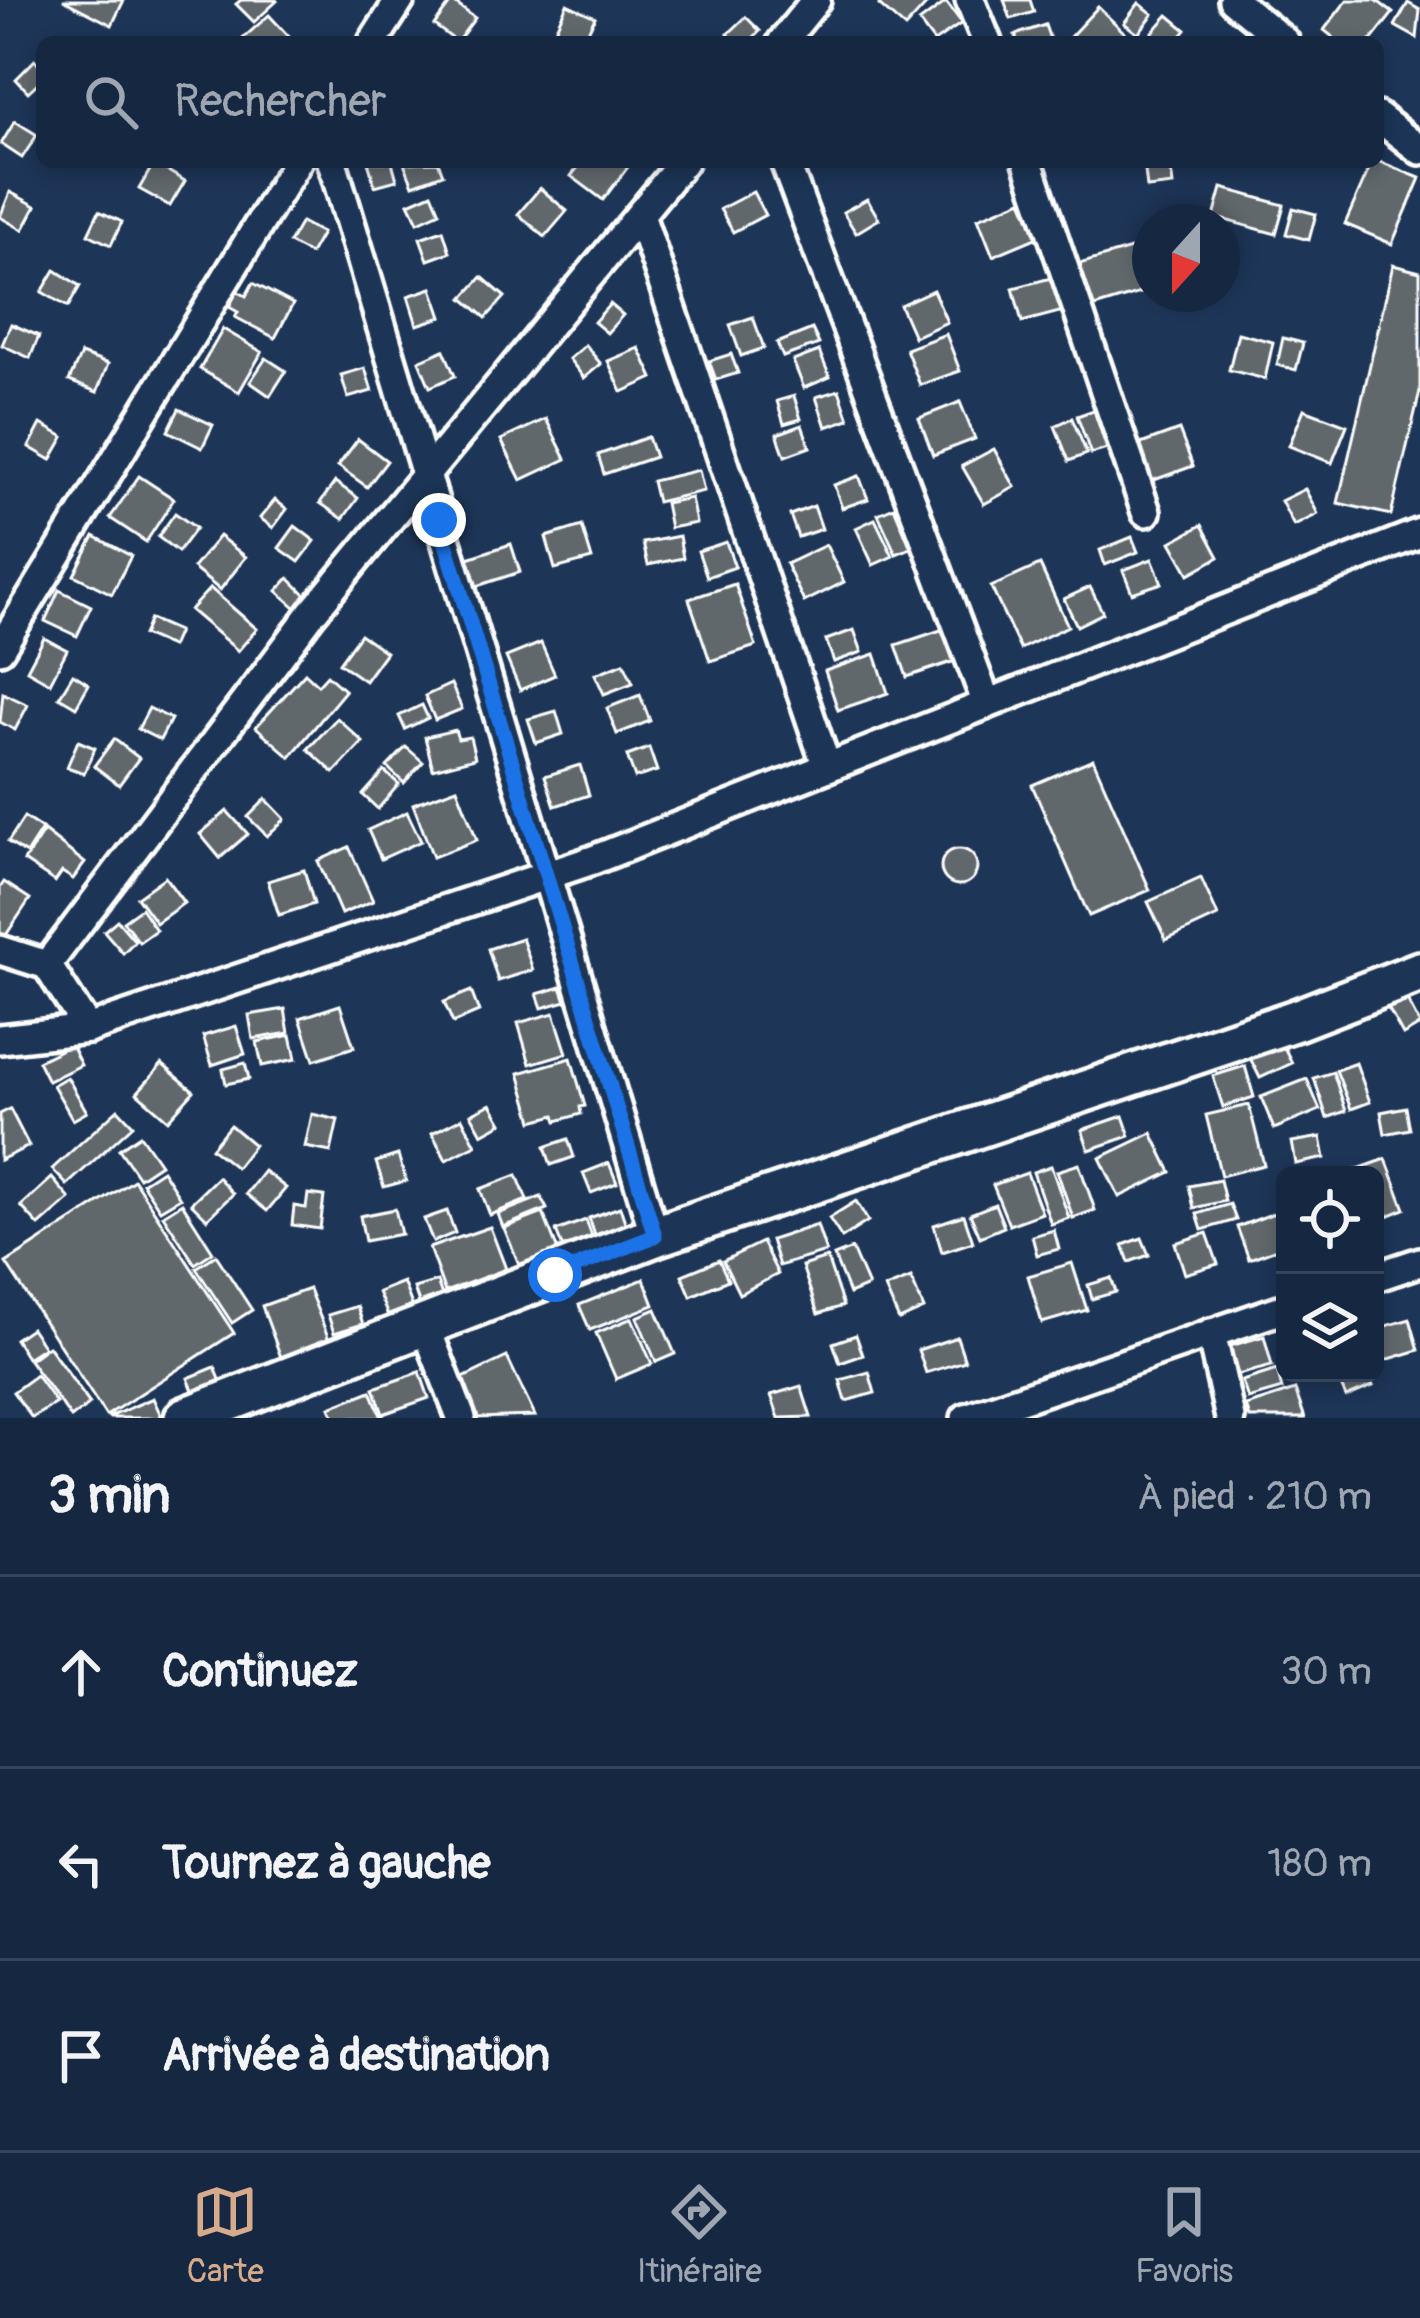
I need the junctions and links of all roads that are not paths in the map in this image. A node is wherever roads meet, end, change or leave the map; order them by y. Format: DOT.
graph roads {
  1 [pos="400,0"];
  2 [pos="970,0"];
  3 [pos="1233,0"];
  4 [pos="801,6"];
  5 [pos="377,36"];
  6 [pos="785,36"];
  7 [pos="985,36"];
  8 [pos="1278,36"];
  9 [pos="1384,122"];
  10 [pos="1420,151"];
  11 [pos="293,168"];
  12 [pos="334,168"];
  13 [pos="678,168"];
  14 [pos="786,168"];
  15 [pos="1030,168"];
  16 [pos="640,215"];
  17 [pos="425,476"];
  18 [pos="1146,512"];
  19 [pos="1420,533"];
  20 [pos="0,649"];
  21 [pos="987,704"];
  22 [pos="827,767"];
  23 [pos="544,876"];
  24 [pos="0,950"];
  25 [pos="47,965"];
  26 [pos="1420,972"];
  27 [pos="88,1029"];
  28 [pos="0,1040"];
  29 [pos="655,1236"];
  30 [pos="1420,1262"];
  31 [pos="1384,1274"];
  32 [pos="1276,1311"];
  33 [pos="424,1325"];
  34 [pos="1211,1333"];
  35 [pos="185,1418"];
  36 [pos="461,1418"];
  37 [pos="966,1418"];
  38 [pos="1230,1418"];
  1 -- 5 [label="street"];
  2 -- 7 [label="street"];
  3 -- 8 [label="street"];
  4 -- 6 [label="street"];
  9 -- 10 [label="street"];
  11 -- 20 [label="street"];
  12 -- 17 [label="street"];
  13 -- 16 [label="street"];
  14 -- 21 [label="street"];
  15 -- 18 [label="street"];
  16 -- 17 [label="street"];
  16 -- 22 [label="street"];
  17 -- 23 [label="street"];
  17 -- 25 [label="street"];
  19 -- 21 [label="street"];
  21 -- 22 [label="street"];
  22 -- 23 [label="street"];
  23 -- 27 [label="street"];
  23 -- 29 [label="street"];
  24 -- 25 [label="street"];
  25 -- 27 [label="street"];
  26 -- 29 [label="main road"];
  27 -- 28 [label="street"];
  29 -- 33 [label="main road"];
  30 -- 31 [label="street"];
  32 -- 34 [label="street"];
  33 -- 35 [label="main road"];
  33 -- 36 [label="street"];
  34 -- 37 [label="street"];
  34 -- 38 [label="street"];
}
